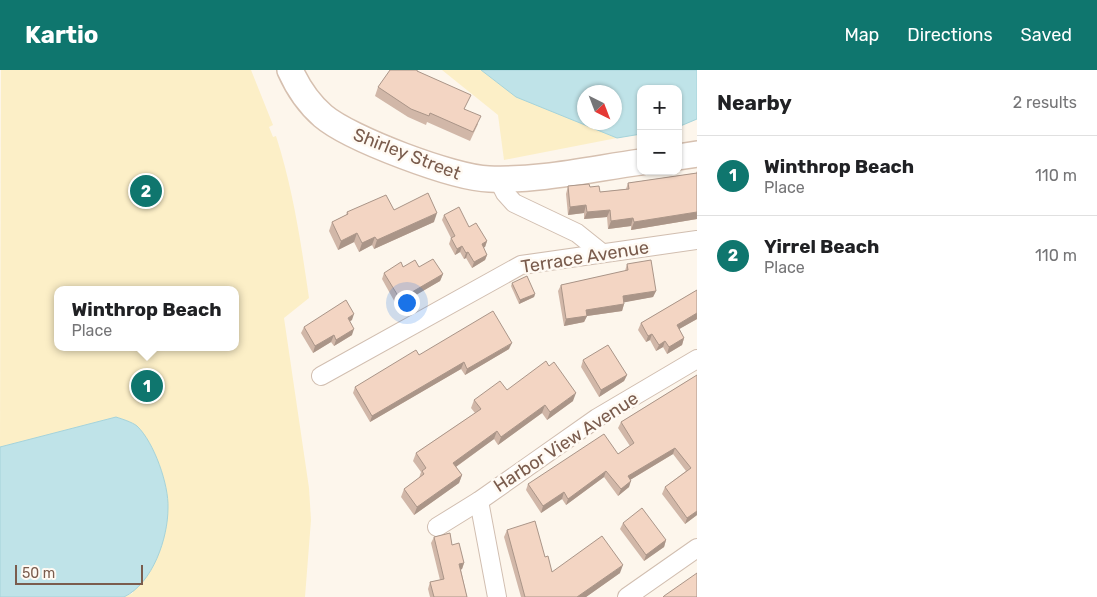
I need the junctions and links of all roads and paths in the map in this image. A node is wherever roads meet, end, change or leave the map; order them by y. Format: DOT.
graph roads {
  1 [pos="290,70"];
  2 [pos="697,154"];
  3 [pos="682,156"];
  4 [pos="637,162"];
  5 [pos="498,179"];
  6 [pos="697,240"];
  7 [pos="602,253"];
  8 [pos="697,358"];
  9 [pos="321,376"];
  10 [pos="479,501"];
  11 [pos="437,527"];
  12 [pos="697,548"];
  13 [pos="497,597"];
  14 [pos="627,597"];
  1 -- 5 [label="main road, Shirley Street"];
  2 -- 3 [label="main road"];
  4 -- 5 [label="main road, Shirley Street"];
  5 -- 7 [label="street"];
  6 -- 7 [label="street, Terrace Avenue"];
  7 -- 9 [label="street, Terrace Avenue"];
  8 -- 10 [label="street, Harbor View Avenue"];
  10 -- 11 [label="street, Harbor View Avenue"];
  10 -- 13 [label="street"];
  12 -- 14 [label="street"];
}
